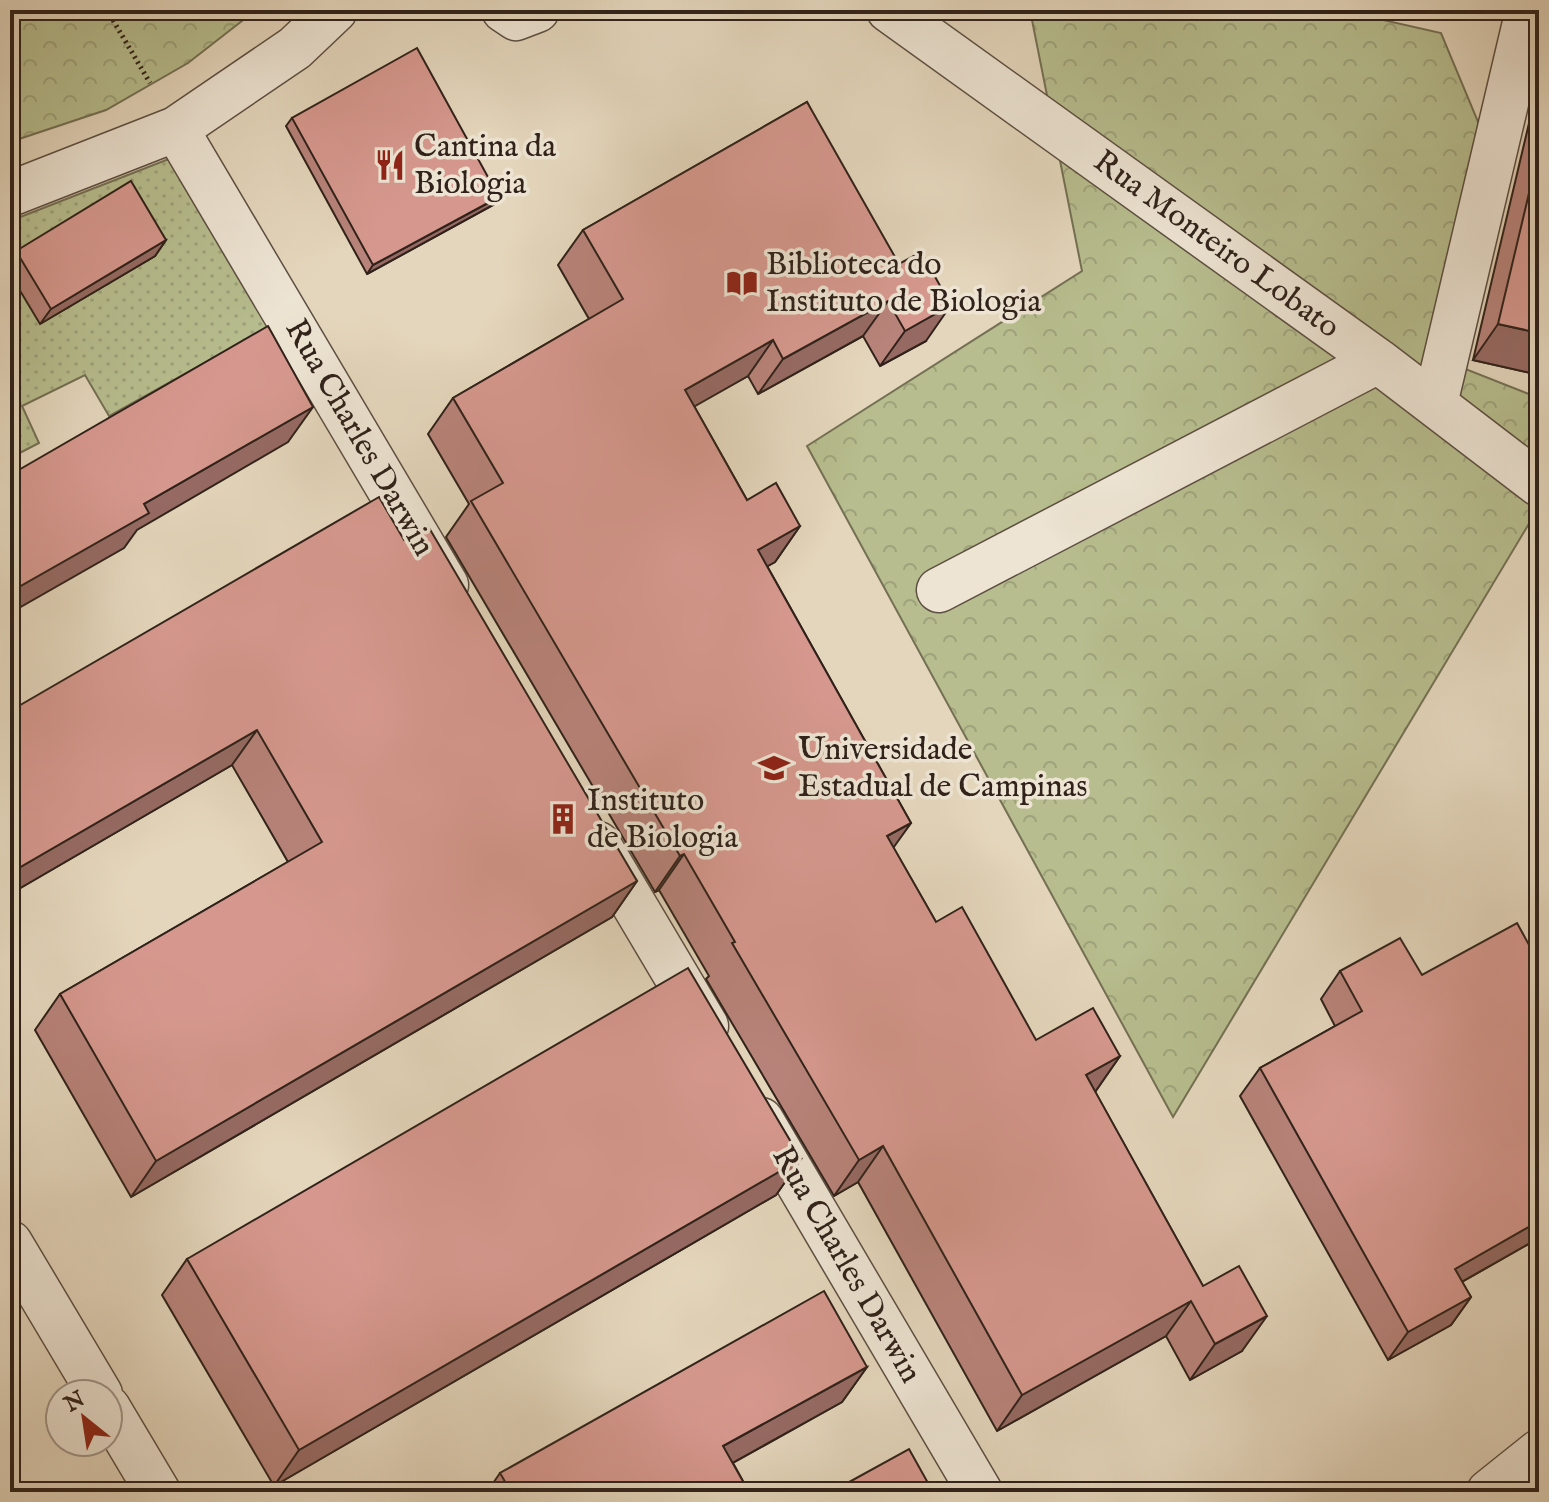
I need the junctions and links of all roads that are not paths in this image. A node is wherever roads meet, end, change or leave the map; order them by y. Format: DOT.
graph roads {
  1 [pos="335,10"];
  2 [pos="504,10"];
  3 [pos="537,10"];
  4 [pos="889,10"];
  5 [pos="1528,10"];
  6 [pos="176,129"];
  7 [pos="10,194"];
  8 [pos="1378,361"];
  9 [pos="1435,404"];
  10 [pos="1539,484"];
  11 [pos="939,590"];
  12 [pos="465,617"];
  13 [pos="578,809"];
  14 [pos="10,1243"];
  15 [pos="90,1378"];
  16 [pos="124,1435"];
  17 [pos="1539,1452"];
  18 [pos="158,1492"];
  19 [pos="980,1492"];
  20 [pos="1489,1492"];
  1 -- 6 [label="street"];
  2 -- 3 [label="street"];
  4 -- 8 [label="street, Rua Monteiro Lobato"];
  5 -- 9 [label="street"];
  6 -- 7 [label="street"];
  6 -- 12 [label="street, Rua Charles Darwin"];
  8 -- 9 [label="street, Rua Monteiro Lobato"];
  8 -- 11 [label="street"];
  9 -- 10 [label="street, Rua Monteiro Lobato"];
  13 -- 19 [label="street, Rua Charles Darwin"];
  14 -- 15 [label="street"];
  16 -- 18 [label="street"];
  17 -- 20 [label="street"];
}
